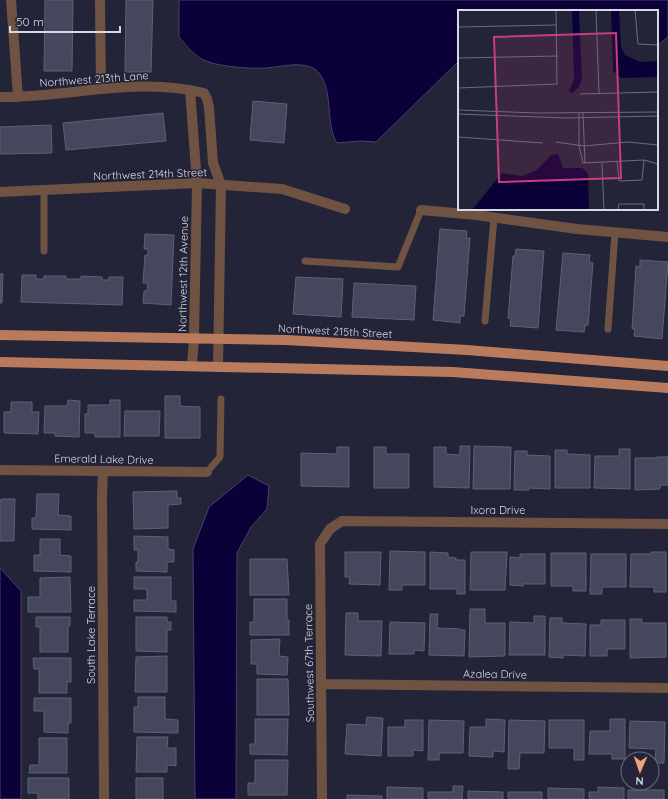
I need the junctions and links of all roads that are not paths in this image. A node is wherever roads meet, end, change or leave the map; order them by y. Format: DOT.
graph roads {
  1 [pos="11,0"];
  2 [pos="100,0"];
  3 [pos="101,88"];
  4 [pos="190,90"];
  5 [pos="0,97"];
  6 [pos="18,97"];
  7 [pos="197,183"];
  8 [pos="221,184"];
  9 [pos="44,190"];
  10 [pos="0,192"];
  11 [pos="345,209"];
  12 [pos="421,210"];
  13 [pos="494,218"];
  14 [pos="615,233"];
  15 [pos="668,237"];
  16 [pos="44,251"];
  17 [pos="305,261"];
  18 [pos="485,320"];
  19 [pos="608,329"];
  20 [pos="0,335"];
  21 [pos="194,338"];
  22 [pos="218,339"];
  23 [pos="0,362"];
  24 [pos="192,366"];
  25 [pos="668,366"];
  26 [pos="218,367"];
  27 [pos="668,388"];
  28 [pos="221,399"];
  29 [pos="0,470"];
  30 [pos="103,472"];
  31 [pos="207,472"];
  32 [pos="668,524"];
  33 [pos="330,529"];
  34 [pos="322,684"];
  35 [pos="668,688"];
  36 [pos="104,799"];
  37 [pos="322,799"];
  1 -- 6 [label="street"];
  2 -- 3 [label="street"];
  3 -- 4 [label="street, Northwest 213th Lane"];
  3 -- 6 [label="street, Northwest 213th Lane"];
  4 -- 7 [label="street"];
  4 -- 8 [label="street, Northwest 213th Lane"];
  5 -- 6 [label="street, Northwest 213th Lane"];
  7 -- 8 [label="street, Northwest 214th Street"];
  7 -- 9 [label="street, Northwest 214th Street"];
  7 -- 21 [label="street, Northwest 12th Avenue"];
  8 -- 11 [label="street, Northwest 214th Street"];
  8 -- 22 [label="street"];
  9 -- 10 [label="street, Northwest 214th Street"];
  9 -- 16 [label="lane"];
  12 -- 13 [label="street"];
  12 -- 17 [label="lane"];
  13 -- 14 [label="street"];
  13 -- 18 [label="lane"];
  14 -- 15 [label="street"];
  14 -- 19 [label="lane"];
  20 -- 21 [label="main road, Northwest 215th Street"];
  21 -- 22 [label="main road, Northwest 215th Street"];
  21 -- 24 [label="street, Northwest 12th Avenue"];
  22 -- 25 [label="main road, Northwest 215th Street"];
  22 -- 26 [label="street"];
  23 -- 24 [label="main road"];
  24 -- 26 [label="main road"];
  26 -- 27 [label="main road"];
  28 -- 31 [label="lane"];
  29 -- 30 [label="street, Emerald Lake Drive"];
  30 -- 31 [label="street, Emerald Lake Drive"];
  30 -- 36 [label="street, South Lake Terrace"];
  32 -- 33 [label="street, Ixora Drive"];
  33 -- 34 [label="street, Southwest 67th Terrace"];
  34 -- 35 [label="street, Azalea Drive"];
  34 -- 37 [label="street, Southwest 67th Terrace"];
}
